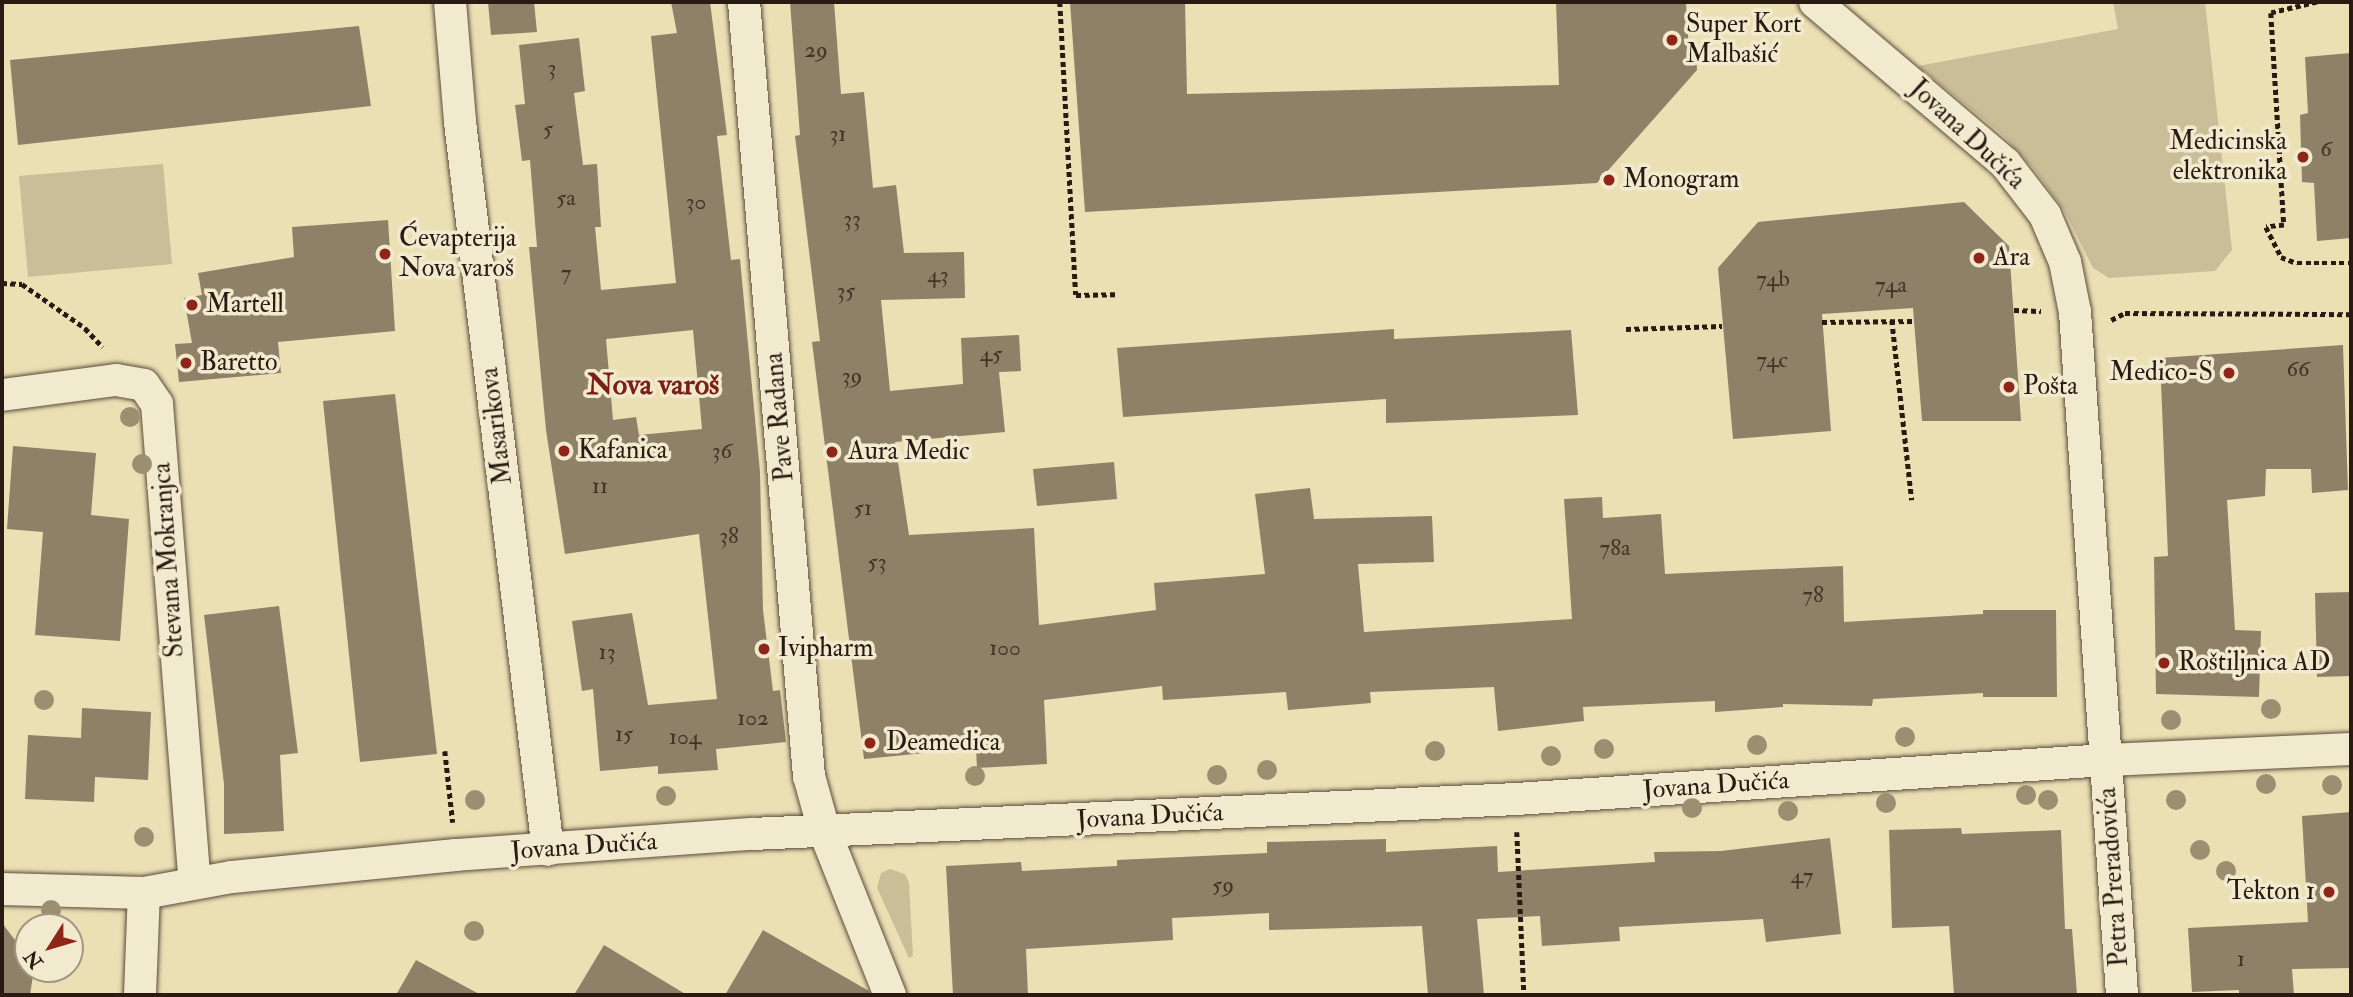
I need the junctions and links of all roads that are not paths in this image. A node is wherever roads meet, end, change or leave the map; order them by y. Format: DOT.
graph roads {
  1 [pos="450,2"];
  2 [pos="744,2"];
  3 [pos="1815,2"];
  4 [pos="2,395"];
  5 [pos="2351,749"];
  6 [pos="2107,760"];
  7 [pos="824,830"];
  8 [pos="548,850"];
  9 [pos="195,882"];
  10 [pos="2,889"];
  11 [pos="144,892"];
  12 [pos="140,995"];
  13 [pos="890,995"];
  14 [pos="2122,995"];
  1 -- 8 [label="street, Masarikova"];
  2 -- 7 [label="street, Pave Radana"];
  3 -- 6 [label="street, Jovana Dučića"];
  4 -- 9 [label="street, Stevana Mokranjca"];
  5 -- 6 [label="street, Jovana Dučića"];
  6 -- 7 [label="street, Jovana Dučića"];
  6 -- 14 [label="street, Petra Preradovića"];
  7 -- 8 [label="street, Jovana Dučića"];
  7 -- 13 [label="street, Pave Radana"];
  8 -- 9 [label="street, Jovana Dučića"];
  9 -- 11 [label="street, Jovana Dučića"];
  10 -- 11 [label="street, Jovana Dučića"];
  11 -- 12 [label="street"];
}
